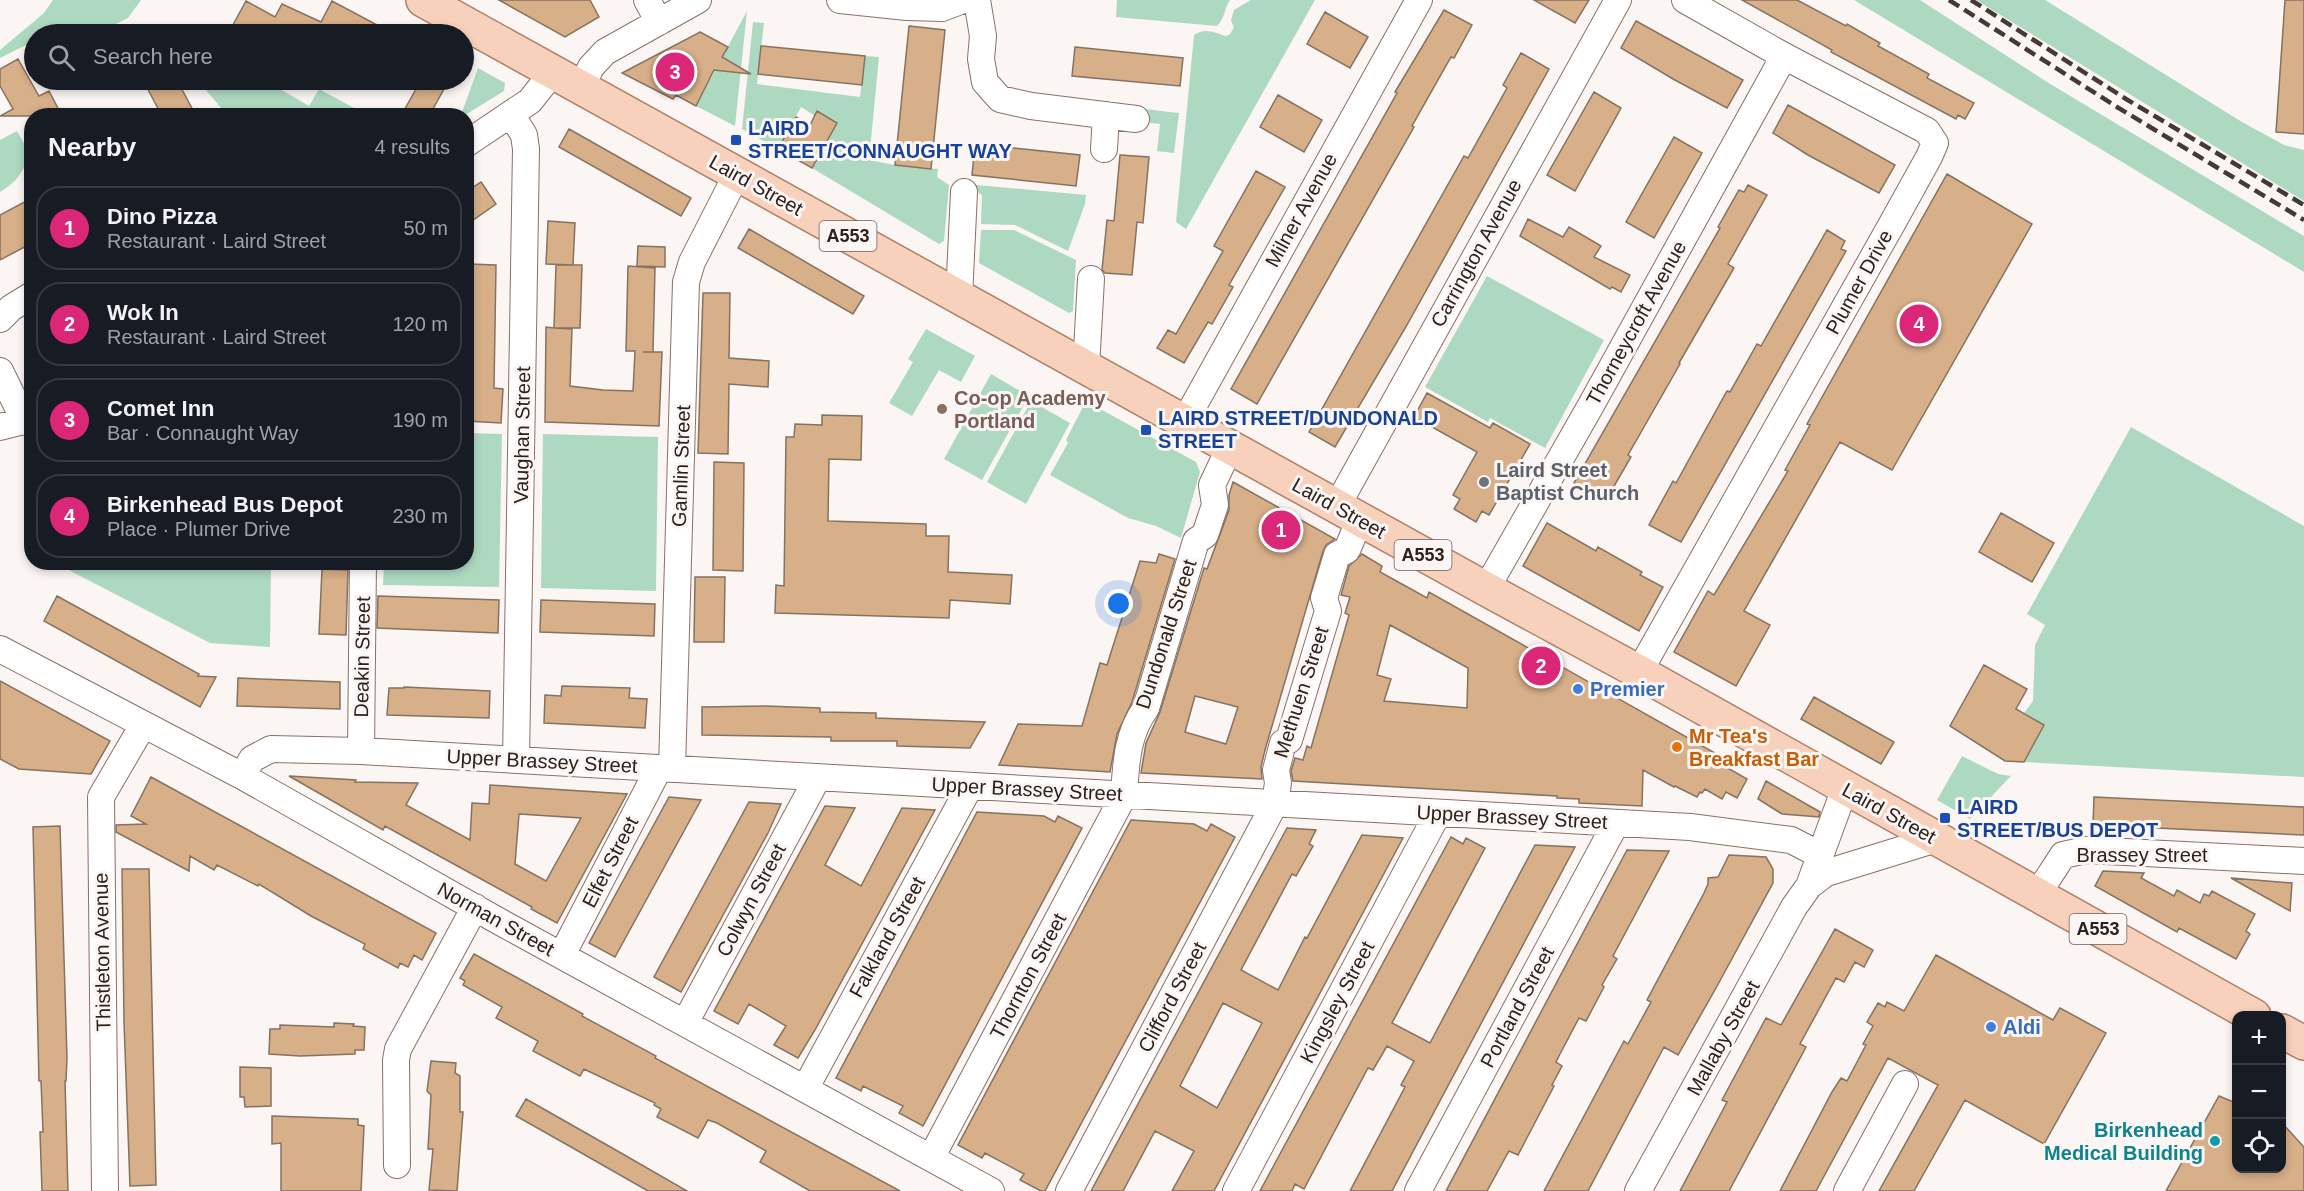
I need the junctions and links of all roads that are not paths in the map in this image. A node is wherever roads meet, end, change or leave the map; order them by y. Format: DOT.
graph roads {
  1 [pos="423,0"];
  2 [pos="647,0"];
  3 [pos="698,0"];
  4 [pos="840,0"];
  5 [pos="963,0"];
  6 [pos="977,0"];
  7 [pos="1419,0"];
  8 [pos="1618,0"];
  9 [pos="1685,0"];
  10 [pos="659,22"];
  11 [pos="466,24"];
  12 [pos="474,28"];
  13 [pos="1784,56"];
  14 [pos="553,72"];
  15 [pos="581,87"];
  16 [pos="511,114"];
  17 [pos="1106,115"];
  18 [pos="1136,119"];
  19 [pos="474,139"];
  20 [pos="1104,149"];
  21 [pos="737,174"];
  22 [pos="964,192"];
  23 [pos="1091,279"];
  24 [pos="959,298"];
  25 [pos="24,300"];
  26 [pos="0,319"];
  27 [pos="1086,368"];
  28 [pos="0,371"];
  29 [pos="24,413"];
  30 [pos="24,421"];
  31 [pos="1185,421"];
  32 [pos="0,427"];
  33 [pos="1230,447"];
  34 [pos="1348,513"];
  35 [pos="363,570"];
  36 [pos="1486,590"];
  37 [pos="0,649"];
  38 [pos="1639,672"];
  39 [pos="142,725"];
  40 [pos="362,751"];
  41 [pos="516,760"];
  42 [pos="665,768"];
  43 [pos="242,776"];
  44 [pos="818,777"];
  45 [pos="970,786"];
  46 [pos="1845,788"];
  47 [pos="1124,795"];
  48 [pos="1275,803"];
  49 [pos="1438,813"];
  50 [pos="1616,823"];
  51 [pos="1936,839"];
  52 [pos="1820,855"];
  53 [pos="2304,861"];
  54 [pos="1809,886"];
  55 [pos="2037,895"];
  56 [pos="475,907"];
  57 [pos="562,956"];
  58 [pos="2245,1011"];
  59 [pos="685,1023"];
  60 [pos="2286,1033"];
  61 [pos="2304,1043"];
  62 [pos="1905,1084"];
  63 [pos="805,1089"];
  64 [pos="931,1158"];
  65 [pos="397,1165"];
  66 [pos="105,1191"];
  67 [pos="991,1191"];
  68 [pos="1070,1191"];
  69 [pos="1236,1191"];
  70 [pos="1418,1191"];
  71 [pos="1638,1191"];
  72 [pos="1847,1191"];
  1 -- 11 [label="main road, Laird Street / A553"];
  2 -- 10 [label="street"];
  3 -- 10 [label="street"];
  4 -- 5 [label="street"];
  6 -- 17 [label="street"];
  7 -- 31 [label="street, Milner Avenue"];
  8 -- 34 [label="street, Carrington Avenue"];
  9 -- 13 [label="street, Plumer Drive"];
  10 -- 15 [label="street"];
  12 -- 14 [label="main road, Laird Street / A553"];
  13 -- 36 [label="street, Thorneycroft Avenue"];
  13 -- 38 [label="street, Plumer Drive"];
  14 -- 15 [label="main road, Laird Street / A553"];
  14 -- 16 [label="street"];
  15 -- 21 [label="main road, Laird Street / A553"];
  16 -- 19 [label="street"];
  16 -- 41 [label="street, Vaughan Street"];
  17 -- 18 [label="street"];
  17 -- 20 [label="street"];
  21 -- 24 [label="main road, Laird Street / A553"];
  21 -- 42 [label="street, Gamlin Street"];
  22 -- 24 [label="street"];
  23 -- 27 [label="street"];
  24 -- 27 [label="main road, Laird Street / A553"];
  25 -- 26 [label="street"];
  27 -- 31 [label="main road, Laird Street / A553"];
  28 -- 29 [label="street"];
  30 -- 32 [label="street"];
  31 -- 33 [label="main road, Laird Street / A553"];
  33 -- 34 [label="main road, Laird Street / A553"];
  33 -- 47 [label="street, Dundonald Street"];
  34 -- 36 [label="main road, Laird Street / A553"];
  34 -- 48 [label="street, Methuen Street"];
  35 -- 40 [label="street, Deakin Street"];
  36 -- 38 [label="main road, Laird Street / A553"];
  37 -- 39 [label="street, Norman Street"];
  38 -- 46 [label="main road, Laird Street / A553"];
  39 -- 43 [label="street, Norman Street"];
  39 -- 66 [label="street, Thistleton Avenue"];
  40 -- 41 [label="street, Upper Brassey Street"];
  40 -- 43 [label="street, Upper Brassey Street"];
  41 -- 42 [label="street, Upper Brassey Street"];
  42 -- 44 [label="street, Upper Brassey Street"];
  42 -- 57 [label="street, Elfet Street"];
  43 -- 56 [label="street, Norman Street"];
  44 -- 45 [label="street, Upper Brassey Street"];
  44 -- 59 [label="street, Colwyn Street"];
  45 -- 47 [label="street, Upper Brassey Street"];
  45 -- 63 [label="street, Falkland Street"];
  46 -- 51 [label="main road, Laird Street / A553"];
  46 -- 52 [label="street, Mallaby Street"];
  47 -- 48 [label="street, Upper Brassey Street"];
  47 -- 64 [label="street, Thornton Street"];
  48 -- 49 [label="street, Upper Brassey Street"];
  48 -- 68 [label="street, Clifford Street"];
  49 -- 50 [label="street, Upper Brassey Street"];
  49 -- 69 [label="street, Kingsley Street"];
  50 -- 52 [label="street, Upper Brassey Street"];
  50 -- 70 [label="street, Portland Street"];
  51 -- 54 [label="street, Mallaby Street"];
  51 -- 55 [label="main road, Laird Street / A553"];
  52 -- 54 [label="street, Mallaby Street"];
  53 -- 55 [label="street, Brassey Street"];
  54 -- 71 [label="street, Mallaby Street"];
  55 -- 58 [label="main road, Laird Street / A553"];
  56 -- 57 [label="street, Norman Street"];
  56 -- 65 [label="street"];
  57 -- 59 [label="street, Norman Street"];
  59 -- 63 [label="street, Norman Street"];
  60 -- 61 [label="main road"];
  62 -- 72 [label="street"];
  63 -- 64 [label="street, Norman Street"];
  64 -- 67 [label="street, Norman Street"];
}
